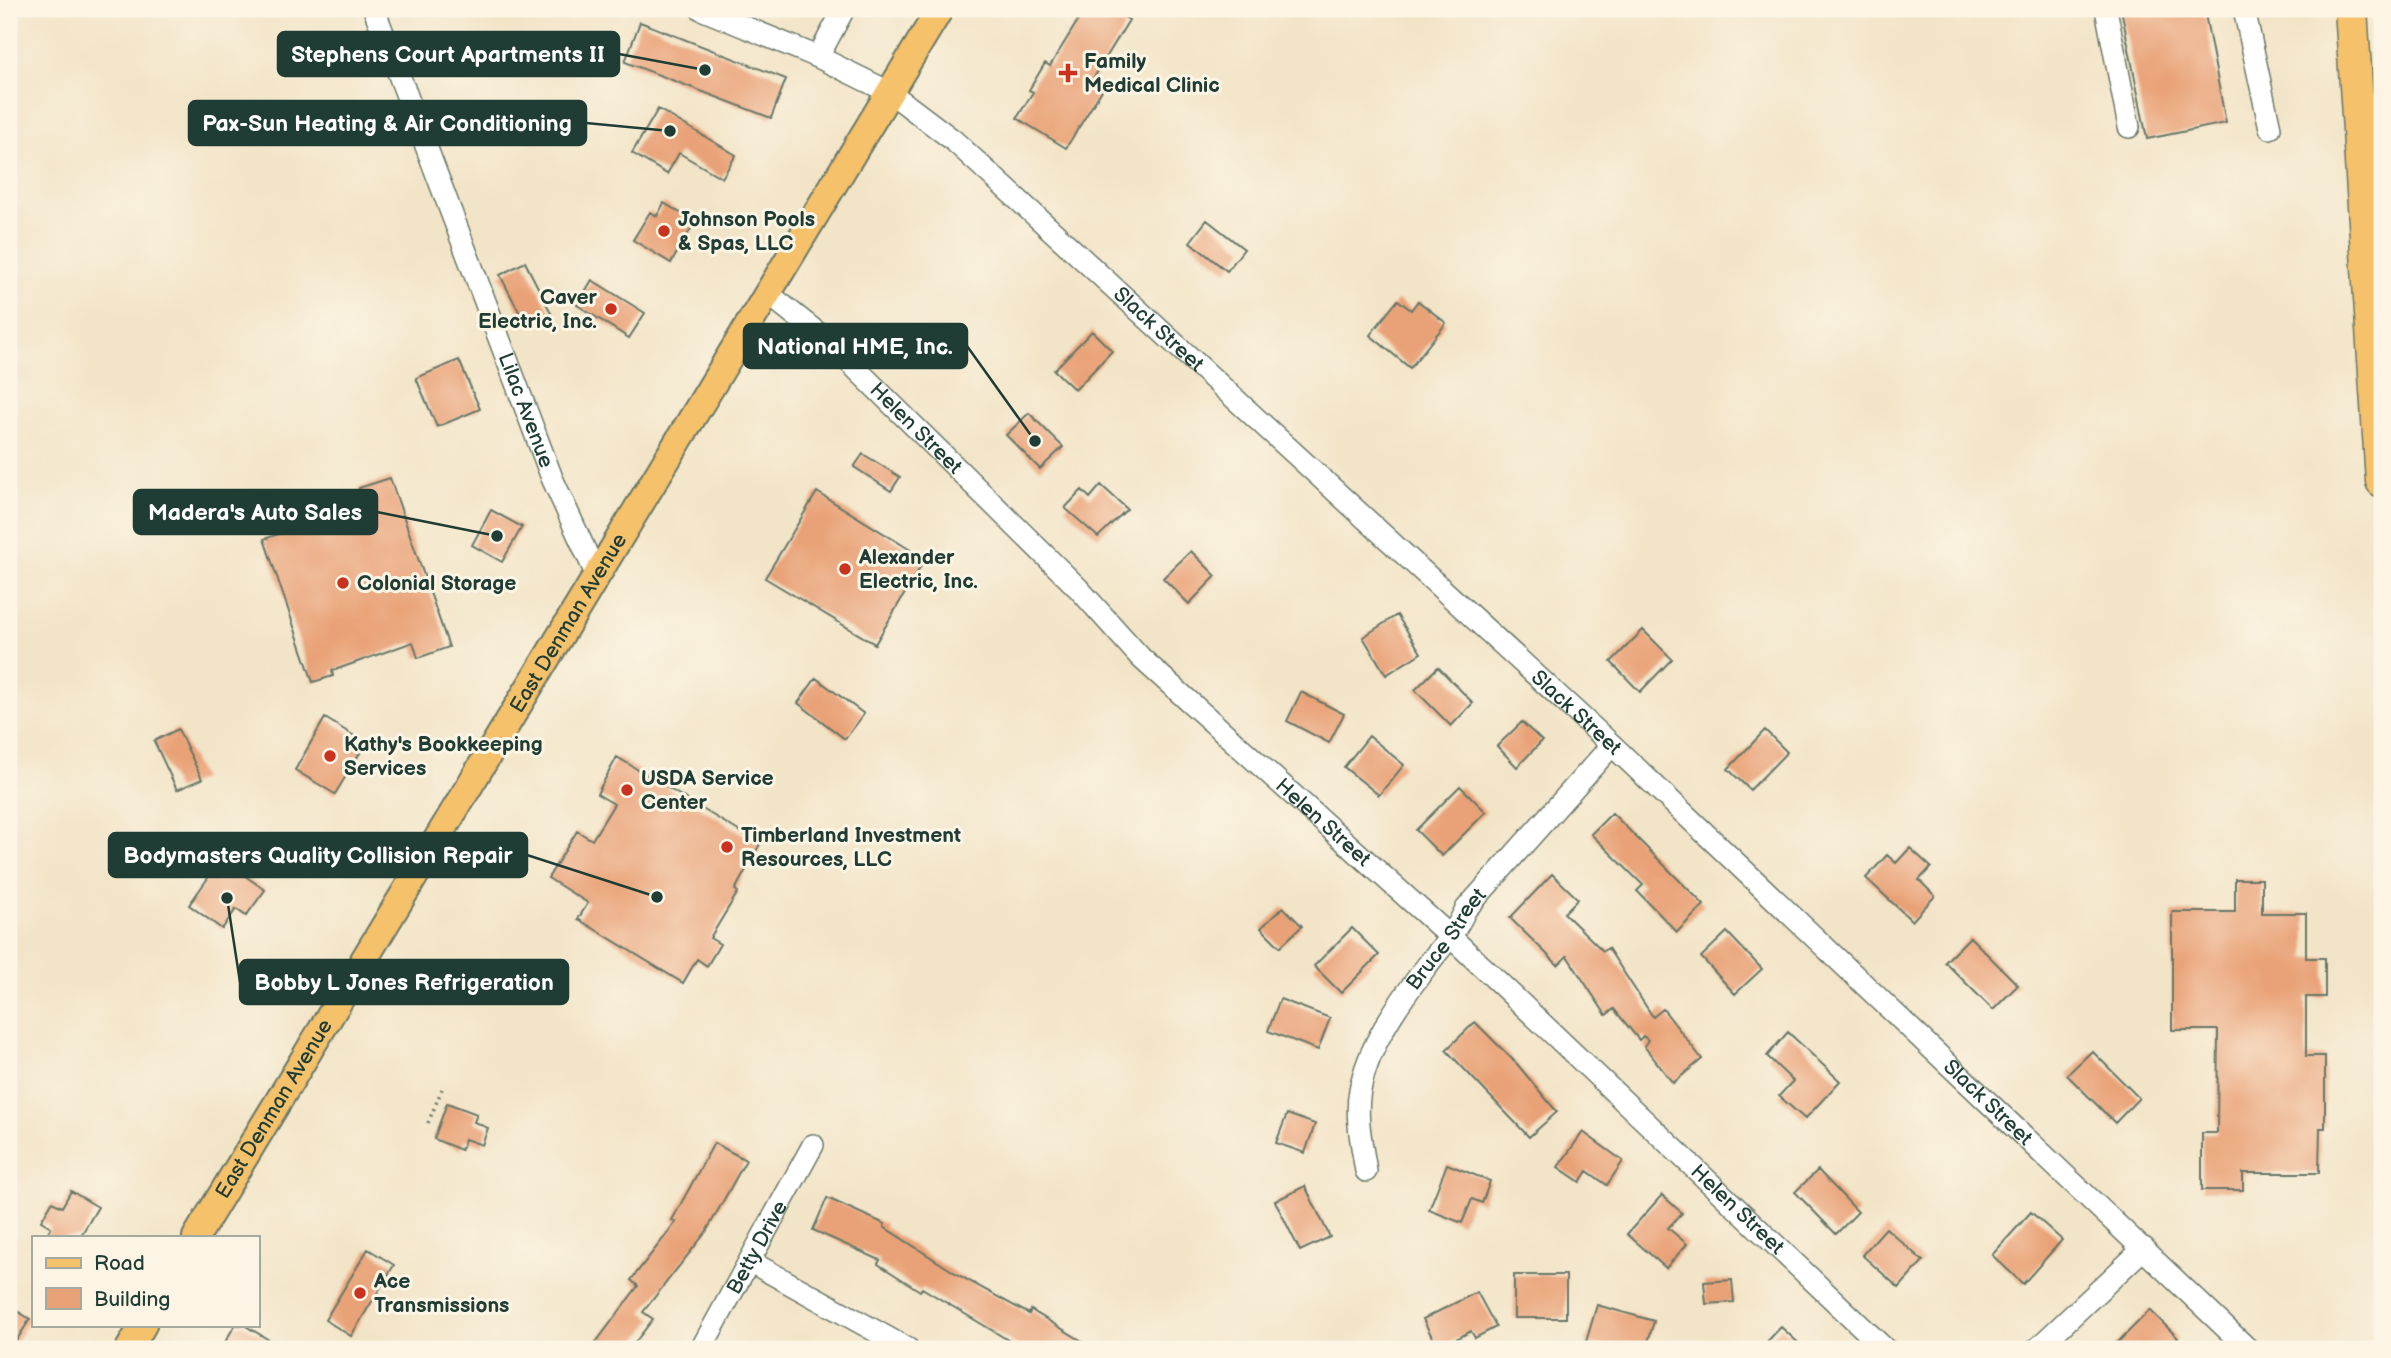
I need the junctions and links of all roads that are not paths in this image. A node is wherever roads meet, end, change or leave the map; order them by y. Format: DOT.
graph roads {
  1 [pos="373,9"];
  2 [pos="701,9"];
  3 [pos="844,9"];
  4 [pos="940,9"];
  5 [pos="2106,9"];
  6 [pos="2244,9"];
  7 [pos="2351,9"];
  8 [pos="818,57"];
  9 [pos="891,93"];
  10 [pos="2129,127"];
  11 [pos="2270,128"];
  12 [pos="766,292"];
  13 [pos="2382,481"];
  14 [pos="596,574"];
  15 [pos="1612,745"];
  16 [pos="1452,938"];
  17 [pos="813,1145"];
  18 [pos="1366,1171"];
  19 [pos="197,1236"];
  20 [pos="2144,1248"];
  21 [pos="751,1262"];
  22 [pos="142,1326"];
  23 [pos="129,1349"];
  24 [pos="701,1349"];
  25 [pos="908,1349"];
  26 [pos="1885,1349"];
  27 [pos="2037,1349"];
  28 [pos="2248,1349"];
  1 -- 14 [label="street, Lilac Avenue"];
  2 -- 8 [label="street, Slack Street"];
  3 -- 8 [label="street"];
  4 -- 9 [label="main road, East Denman Avenue"];
  5 -- 10 [label="street"];
  6 -- 11 [label="street"];
  7 -- 13 [label="highway"];
  8 -- 9 [label="street, Slack Street"];
  9 -- 12 [label="main road, East Denman Avenue"];
  9 -- 15 [label="street, Slack Street"];
  12 -- 14 [label="main road, East Denman Avenue"];
  12 -- 16 [label="street, Helen Street"];
  14 -- 19 [label="main road, East Denman Avenue"];
  15 -- 16 [label="street, Bruce Street"];
  15 -- 20 [label="street, Slack Street"];
  16 -- 18 [label="street, Bruce Street"];
  16 -- 26 [label="street, Helen Street"];
  17 -- 21 [label="street, Betty Drive"];
  20 -- 27 [label="street"];
  20 -- 28 [label="street, Slack Street"];
  21 -- 24 [label="street, Betty Drive"];
  21 -- 25 [label="street"];
  22 -- 23 [label="main road"];
}
